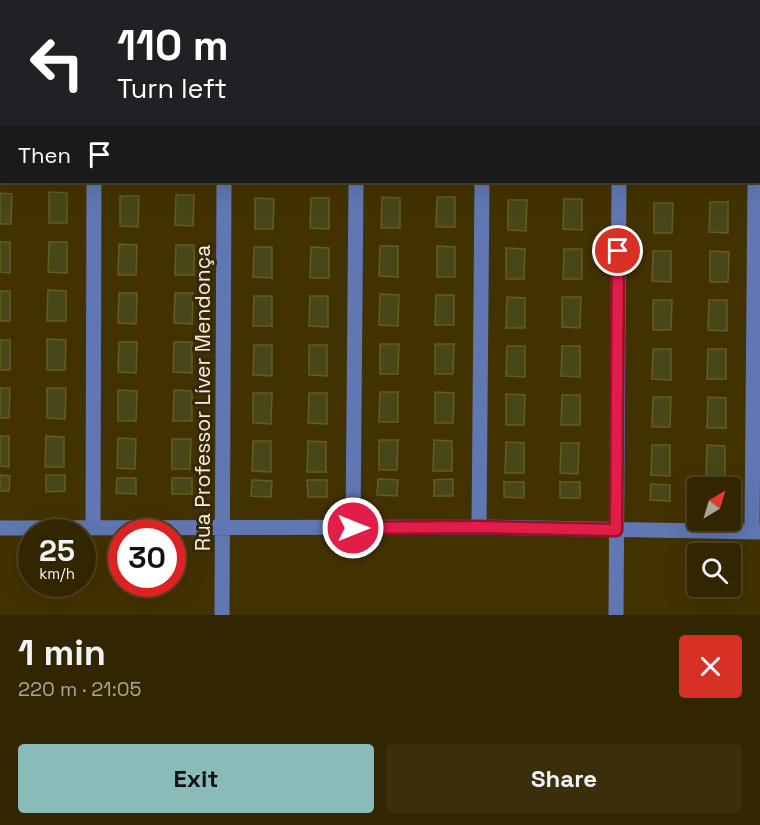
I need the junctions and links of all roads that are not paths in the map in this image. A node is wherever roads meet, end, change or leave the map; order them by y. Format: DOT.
graph roads {
  1 [pos="94,183"];
  2 [pos="224,183"];
  3 [pos="356,183"];
  4 [pos="482,183"];
  5 [pos="619,183"];
  6 [pos="755,183"];
  7 [pos="93,519"];
  8 [pos="96,527"];
  9 [pos="479,527"];
  10 [pos="0,528"];
  11 [pos="18,528"];
  12 [pos="221,528"];
  13 [pos="353,528"];
  14 [pos="616,530"];
  15 [pos="756,532"];
  16 [pos="222,615"];
  17 [pos="616,615"];
  1 -- 7 [label="street"];
  2 -- 12 [label="street, Rua Professor Líver Mendonça"];
  3 -- 13 [label="street"];
  4 -- 9 [label="street"];
  5 -- 14 [label="street"];
  6 -- 15 [label="street"];
  8 -- 12 [label="street"];
  9 -- 13 [label="street"];
  9 -- 14 [label="street"];
  10 -- 11 [label="street"];
  12 -- 13 [label="street"];
  12 -- 16 [label="street, Rua Professor Líver Mendonça"];
  14 -- 15 [label="street"];
  14 -- 17 [label="street"];
}
